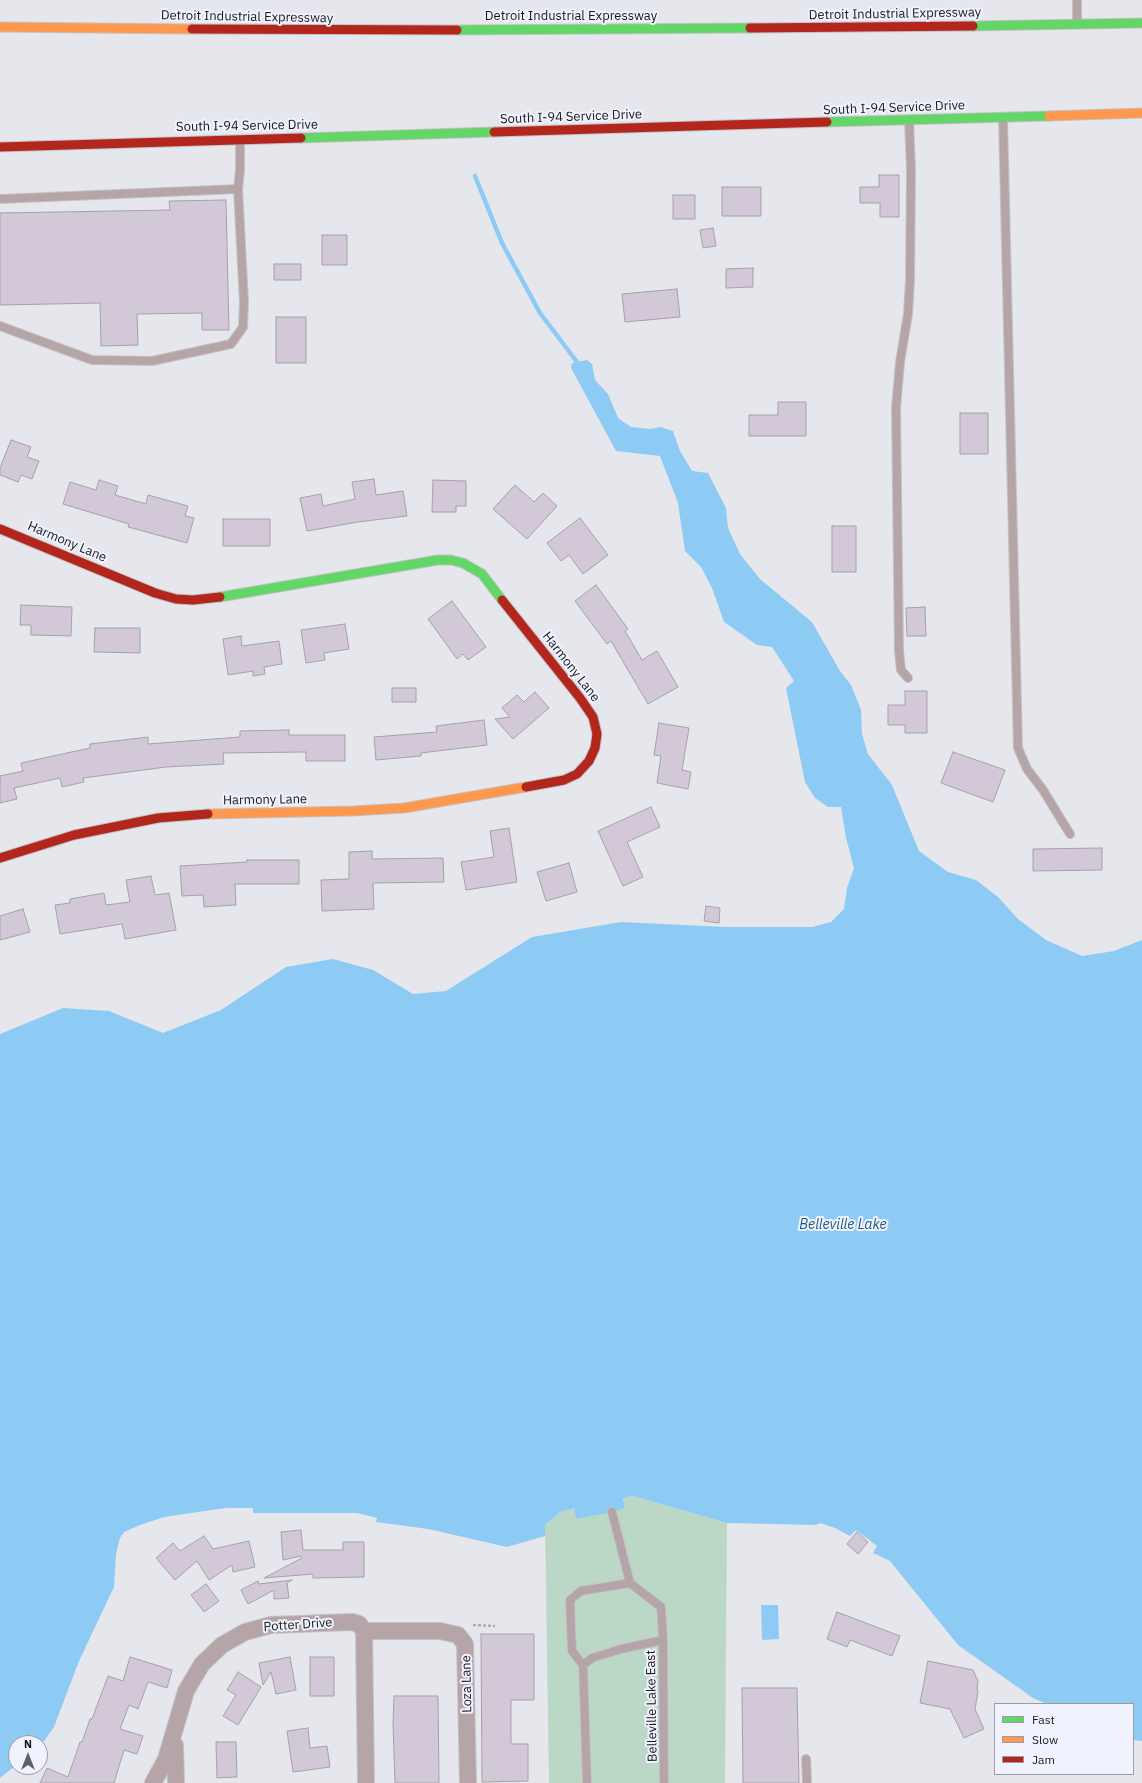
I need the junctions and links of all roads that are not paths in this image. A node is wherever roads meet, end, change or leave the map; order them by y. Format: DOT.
graph roads {
  1 [pos="1077,0"];
  2 [pos="1142,23"];
  3 [pos="1077,24"];
  4 [pos="0,27"];
  5 [pos="1142,113"];
  6 [pos="1003,117"];
  7 [pos="909,120"];
  8 [pos="240,139"];
  9 [pos="0,146"];
  10 [pos="238,189"];
  11 [pos="0,200"];
  12 [pos="0,326"];
  13 [pos="0,529"];
  14 [pos="908,678"];
  15 [pos="1070,834"];
  16 [pos="0,858"];
  17 [pos="612,1512"];
  18 [pos="630,1583"];
  19 [pos="364,1631"];
  20 [pos="663,1640"];
  21 [pos="583,1665"];
  22 [pos="175,1732"];
  23 [pos="806,1759"];
  24 [pos="153,1783"];
  25 [pos="176,1783"];
  26 [pos="366,1783"];
  27 [pos="468,1783"];
  28 [pos="587,1783"];
  29 [pos="664,1783"];
  30 [pos="807,1783"];
  1 -- 3 [label="lane"];
  2 -- 3 [label="main road, Detroit Industrial Expressway"];
  3 -- 4 [label="main road, Detroit Industrial Expressway"];
  5 -- 6 [label="main road, South I-94 Service Drive"];
  6 -- 7 [label="main road, South I-94 Service Drive"];
  6 -- 15 [label="lane"];
  7 -- 8 [label="main road, South I-94 Service Drive"];
  7 -- 14 [label="lane"];
  8 -- 9 [label="main road, South I-94 Service Drive"];
  8 -- 10 [label="lane"];
  10 -- 11 [label="lane"];
  10 -- 12 [label="lane"];
  13 -- 16 [label="main road, Harmony Lane"];
  17 -- 18 [label="lane"];
  18 -- 20 [label="lane"];
  18 -- 21 [label="lane"];
  19 -- 22 [label="street, Potter Drive"];
  19 -- 26 [label="street"];
  19 -- 27 [label="street, Loza Lane"];
  20 -- 21 [label="lane, Belleville Lake East"];
  20 -- 29 [label="lane, Belleville Lake East"];
  21 -- 28 [label="lane"];
  22 -- 24 [label="street, Potter Drive"];
  22 -- 25 [label="street"];
  23 -- 30 [label="lane"];
}
